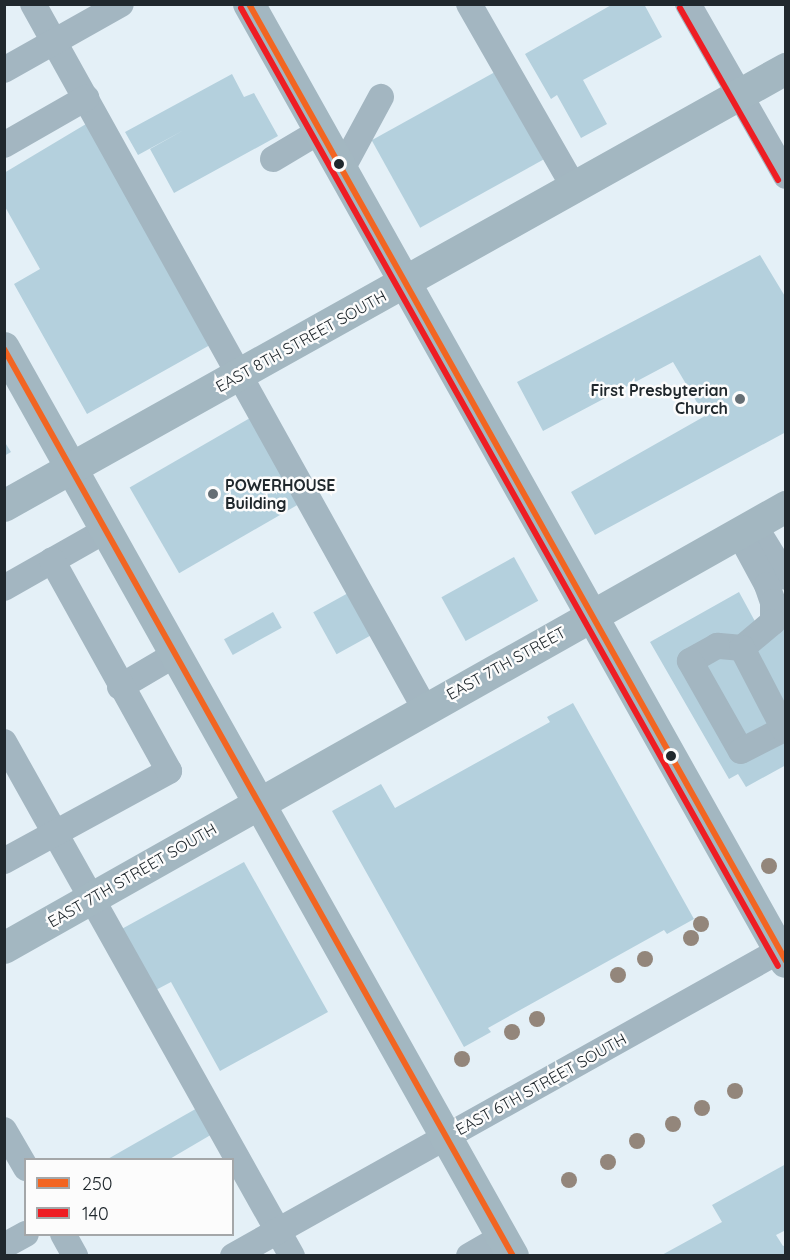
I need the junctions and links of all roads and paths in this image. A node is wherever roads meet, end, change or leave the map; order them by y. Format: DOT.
graph roads {
  1 [pos="33,4"];
  2 [pos="121,4"];
  3 [pos="249,4"];
  4 [pos="470,4"];
  5 [pos="688,4"];
  6 [pos="54,42"];
  7 [pos="786,69"];
  8 [pos="4,70"];
  9 [pos="739,95"];
  10 [pos="381,97"];
  11 [pos="86,98"];
  12 [pos="320,131"];
  13 [pos="4,145"];
  14 [pos="273,159"];
  15 [pos="342,169"];
  16 [pos="786,176"];
  17 [pos="574,188"];
  18 [pos="405,282"];
  19 [pos="6,355"];
  20 [pos="241,375"];
  21 [pos="72,469"];
  22 [pos="4,506"];
  23 [pos="786,507"];
  24 [pos="747,529"];
  25 [pos="106,530"];
  26 [pos="52,560"];
  27 [pos="786,577"];
  28 [pos="4,588"];
  29 [pos="591,616"];
  30 [pos="742,648"];
  31 [pos="176,654"];
  32 [pos="120,687"];
  33 [pos="425,709"];
  34 [pos="4,742"];
  35 [pos="259,802"];
  36 [pos="55,834"];
  37 [pos="4,861"];
  38 [pos="91,899"];
  39 [pos="4,948"];
  40 [pos="783,953"];
  41 [pos="447,1137"];
  42 [pos="7,1141"];
  43 [pos="24,1165"];
  44 [pos="278,1231"];
  45 [pos="24,1235"];
  46 [pos="64,1236"];
  47 [pos="4,1246"];
  48 [pos="507,1246"];
  49 [pos="236,1255"];
  50 [pos="75,1256"];
  51 [pos="292,1256"];
  52 [pos="469,1256"];
  1 -- 6 [label="street"];
  2 -- 6 [label="street"];
  3 -- 12 [label="main road"];
  4 -- 17 [label="street"];
  5 -- 9 [label="street"];
  6 -- 8 [label="street"];
  6 -- 11 [label="street"];
  7 -- 9 [label="main road, EAST 8TH STREET SOUTH"];
  9 -- 16 [label="street"];
  9 -- 17 [label="main road, EAST 8TH STREET SOUTH"];
  10 -- 15 [label="street"];
  11 -- 13 [label="street"];
  11 -- 20 [label="street"];
  12 -- 14 [label="street"];
  12 -- 15 [label="main road"];
  15 -- 18 [label="main road"];
  17 -- 18 [label="main road, EAST 8TH STREET SOUTH"];
  18 -- 20 [label="main road, EAST 8TH STREET SOUTH"];
  18 -- 29 [label="main road"];
  19 -- 21 [label="main road"];
  20 -- 21 [label="main road, EAST 8TH STREET SOUTH"];
  20 -- 33 [label="street"];
  21 -- 22 [label="main road, EAST 8TH STREET SOUTH"];
  21 -- 25 [label="main road"];
  23 -- 24 [label="main road, EAST 7TH STREET"];
  24 -- 27 [label="street"];
  24 -- 29 [label="main road, EAST 7TH STREET"];
  24 -- 30 [label="street"];
  25 -- 26 [label="street"];
  25 -- 31 [label="main road"];
  26 -- 28 [label="street"];
  26 -- 32 [label="street"];
  29 -- 33 [label="main road, EAST 7TH STREET"];
  29 -- 40 [label="main road"];
  31 -- 32 [label="street"];
  31 -- 35 [label="main road"];
  32 -- 36 [label="street"];
  33 -- 35 [label="main road, EAST 7TH STREET"];
  34 -- 36 [label="street"];
  35 -- 38 [label="main road, EAST 7TH STREET SOUTH"];
  35 -- 41 [label="main road"];
  36 -- 37 [label="street"];
  36 -- 38 [label="street"];
  38 -- 39 [label="main road, EAST 7TH STREET SOUTH"];
  38 -- 44 [label="street"];
  40 -- 41 [label="street, EAST 6TH STREET SOUTH"];
  41 -- 44 [label="street, EAST 6TH STREET SOUTH"];
  41 -- 48 [label="main road"];
  42 -- 43 [label="street"];
  44 -- 49 [label="street, EAST 6TH STREET SOUTH"];
  44 -- 51 [label="street"];
  45 -- 47 [label="street"];
  46 -- 50 [label="street"];
  48 -- 52 [label="street"];
}
